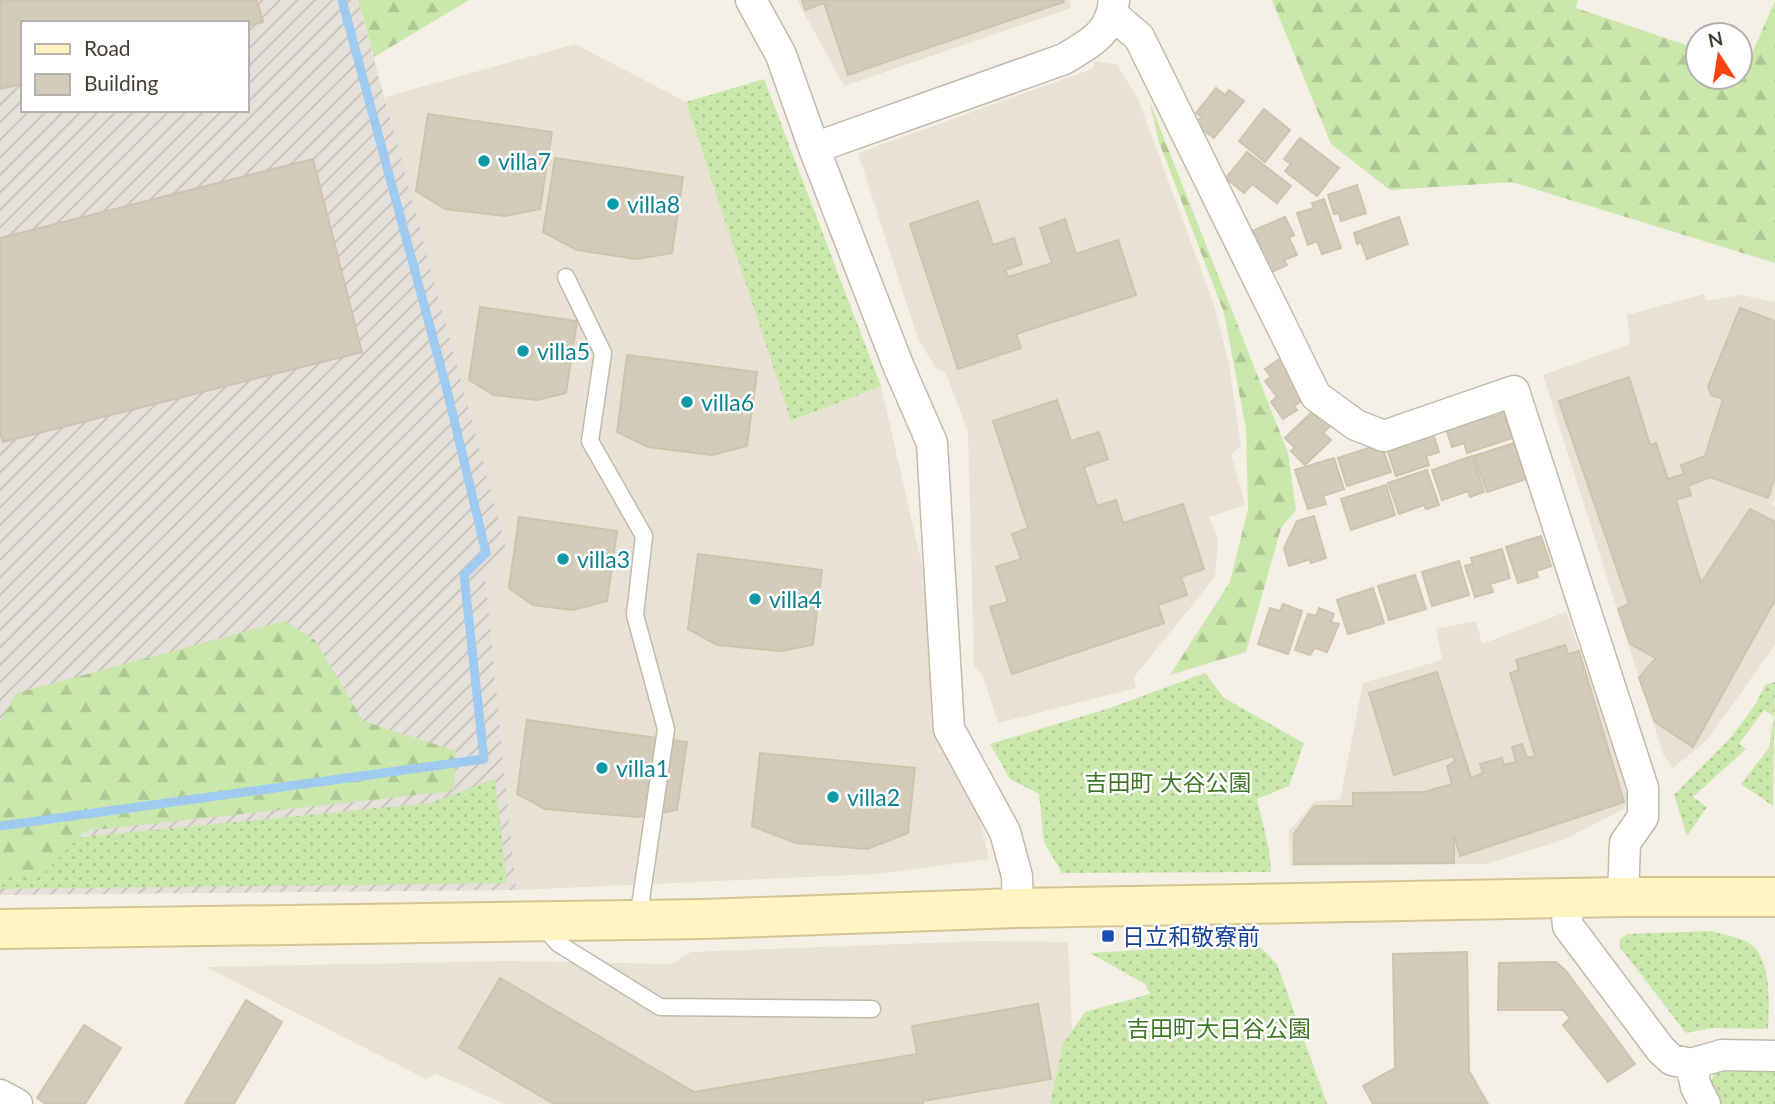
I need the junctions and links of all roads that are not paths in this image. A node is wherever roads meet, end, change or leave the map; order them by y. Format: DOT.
graph roads {
  1 [pos="751,0"];
  2 [pos="1113,7"];
  3 [pos="814,148"];
  4 [pos="566,277"];
  5 [pos="1623,897"];
  6 [pos="1775,897"];
  7 [pos="1566,900"];
  8 [pos="1018,908"];
  9 [pos="638,920"];
  10 [pos="538,921"];
  11 [pos="0,929"];
  12 [pos="872,1009"];
  13 [pos="1775,1056"];
  14 [pos="1691,1064"];
  15 [pos="0,1095"];
  16 [pos="17,1104"];
  17 [pos="1705,1104"];
  1 -- 3 [label="street"];
  2 -- 3 [label="street"];
  2 -- 5 [label="street"];
  3 -- 8 [label="street"];
  4 -- 9 [label="lane"];
  5 -- 6 [label="street"];
  5 -- 7 [label="street"];
  7 -- 8 [label="street"];
  7 -- 14 [label="street"];
  8 -- 9 [label="street"];
  9 -- 10 [label="street"];
  10 -- 11 [label="street"];
  10 -- 12 [label="lane"];
  13 -- 14 [label="street"];
  14 -- 17 [label="street"];
  15 -- 16 [label="street"];
}
